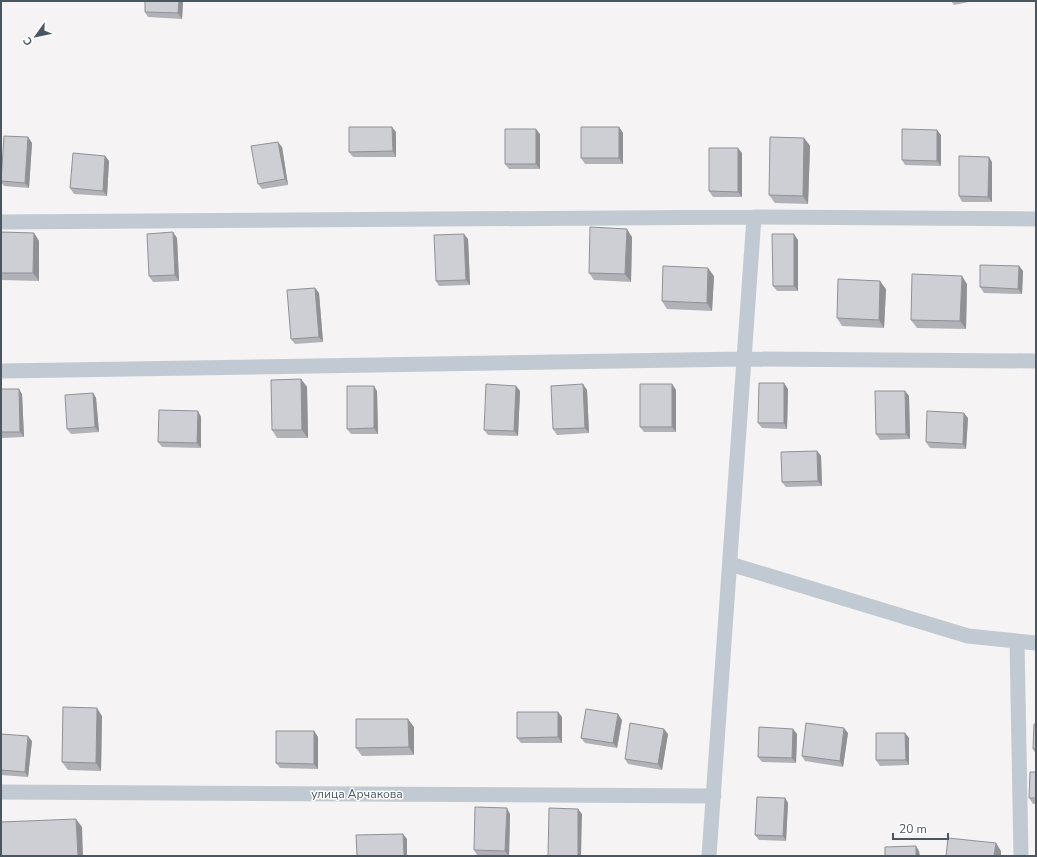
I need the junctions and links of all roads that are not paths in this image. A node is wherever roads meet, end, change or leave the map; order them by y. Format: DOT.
graph roads {
  1 [pos="754,218"];
  2 [pos="1036,219"];
  3 [pos="1,222"];
  4 [pos="744,358"];
  5 [pos="1036,361"];
  6 [pos="1,371"];
  7 [pos="730,564"];
  8 [pos="1017,641"];
  9 [pos="1036,643"];
  10 [pos="1,792"];
  11 [pos="714,796"];
  12 [pos="709,856"];
  13 [pos="1021,856"];
  1 -- 2 [label="street"];
  1 -- 3 [label="street"];
  1 -- 4 [label="street"];
  4 -- 5 [label="street"];
  4 -- 6 [label="street"];
  4 -- 7 [label="street"];
  7 -- 8 [label="street"];
  7 -- 11 [label="street"];
  8 -- 9 [label="street"];
  8 -- 13 [label="street"];
  10 -- 11 [label="street, улица Арчакова"];
  11 -- 12 [label="street"];
}
